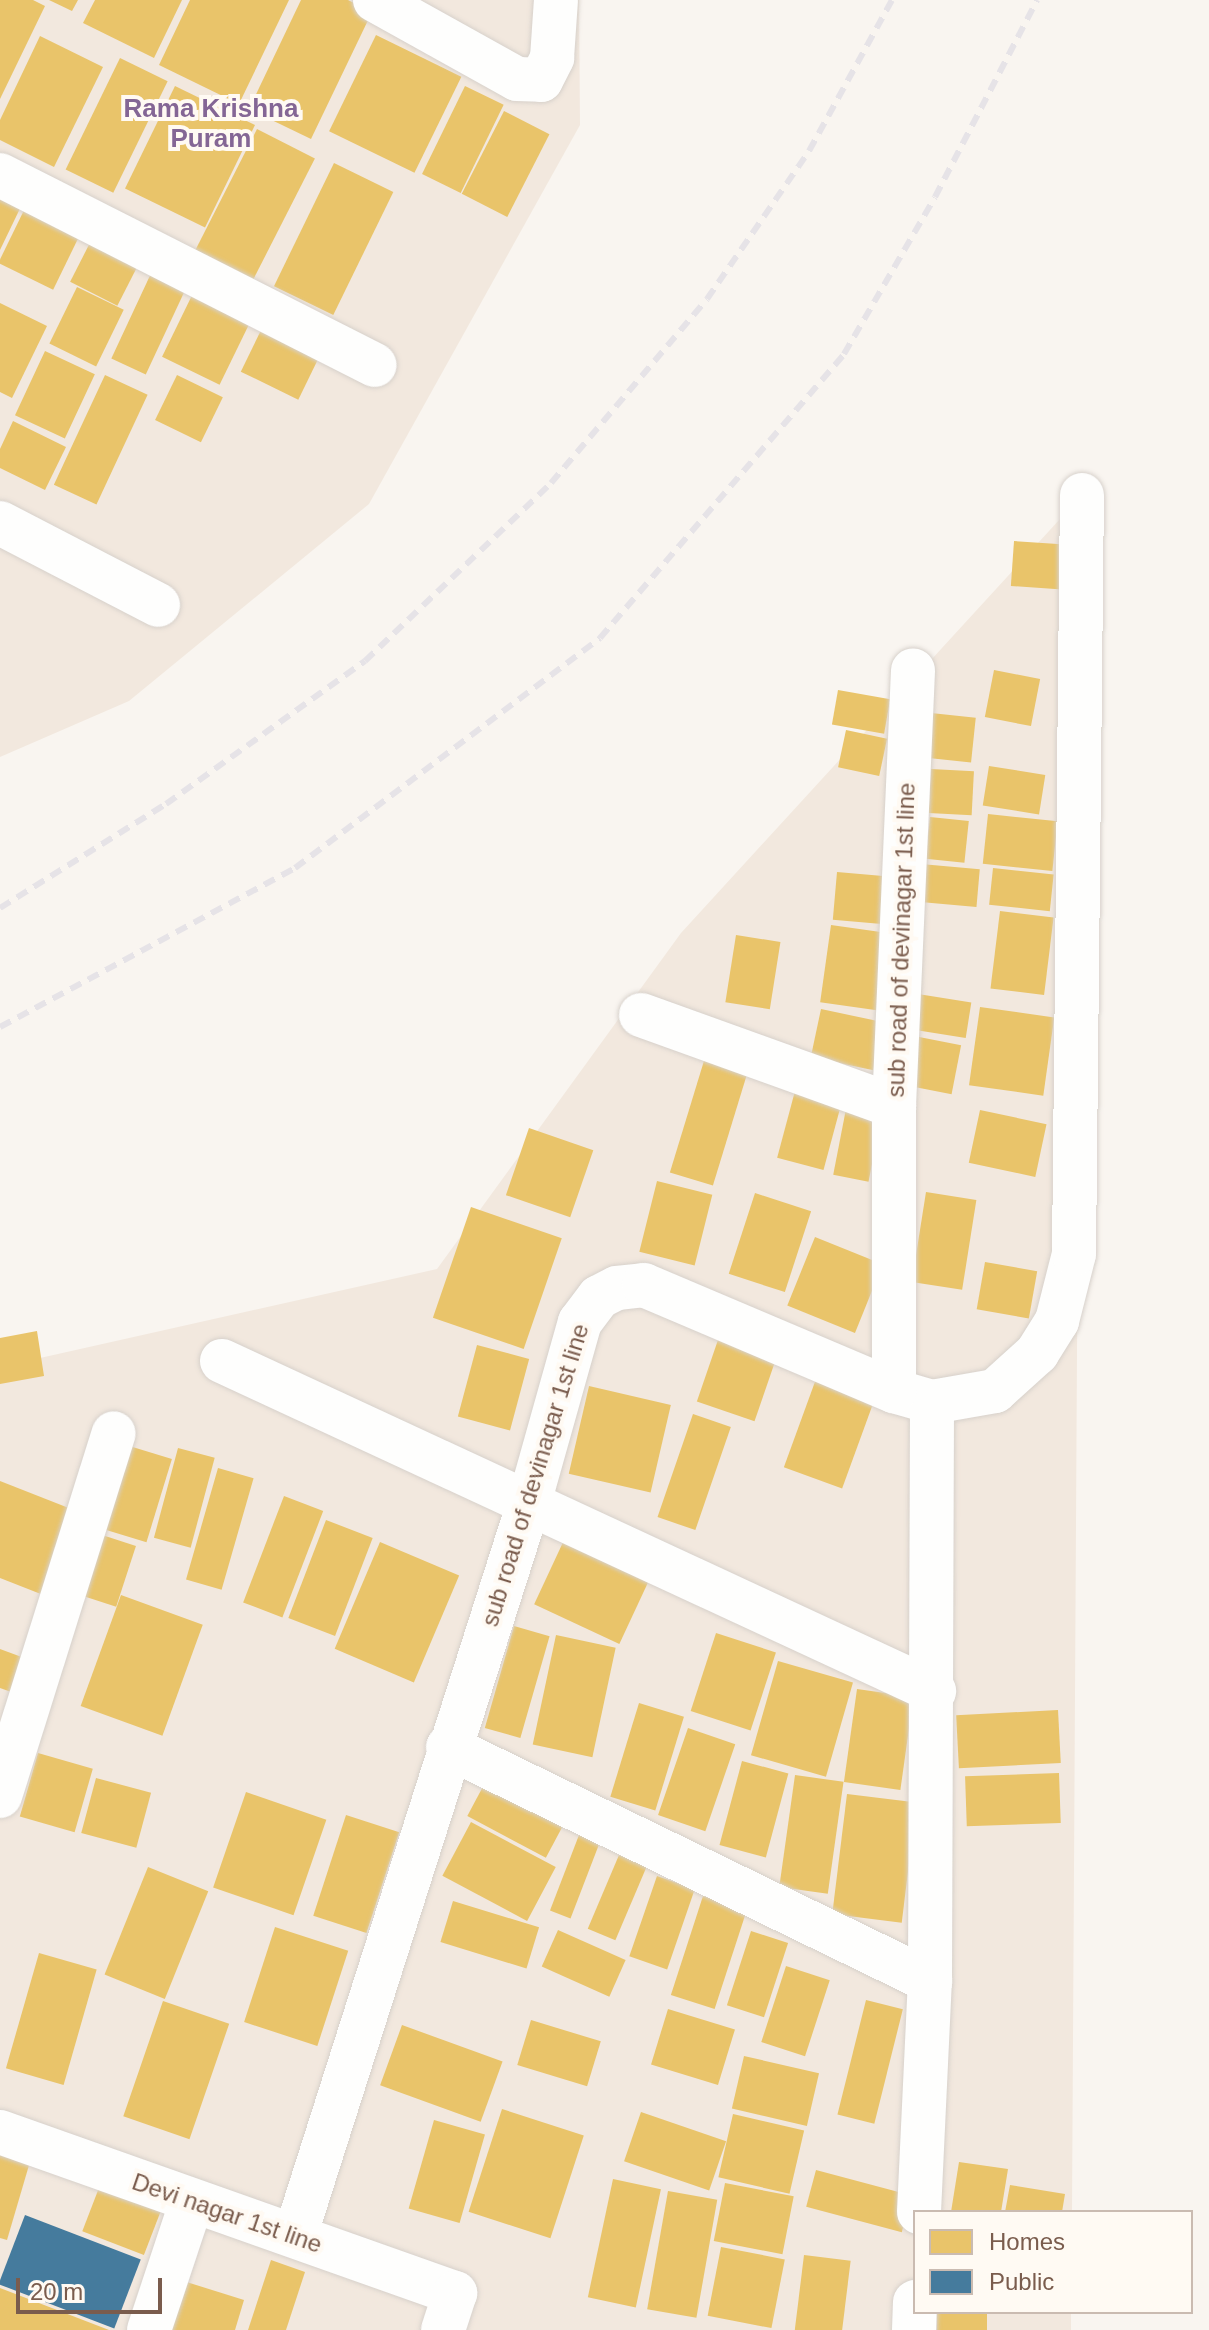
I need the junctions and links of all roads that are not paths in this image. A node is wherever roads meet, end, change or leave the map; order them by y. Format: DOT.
graph roads {
  1 [pos="375,0"];
  2 [pos="556,0"];
  3 [pos="0,175"];
  4 [pos="375,365"];
  5 [pos="1082,495"];
  6 [pos="0,523"];
  7 [pos="158,605"];
  8 [pos="913,670"];
  9 [pos="641,1015"];
  10 [pos="894,1106"];
  11 [pos="222,1361"];
  12 [pos="913,1397"];
  13 [pos="114,1433"];
  14 [pos="529,1503"];
  15 [pos="934,1691"];
  16 [pos="448,1747"];
  17 [pos="0,1796"];
  18 [pos="930,1981"];
  19 [pos="0,2132"];
  20 [pos="192,2201"];
  21 [pos="919,2210"];
  22 [pos="295,2236"];
  23 [pos="449,2312"];
  24 [pos="149,2330"];
  1 -- 2 [label="street"];
  3 -- 4 [label="street"];
  5 -- 12 [label="street"];
  6 -- 7 [label="street"];
  8 -- 10 [label="street, sub road of devinagar 1st line"];
  9 -- 10 [label="street"];
  10 -- 12 [label="street, sub road of devinagar 1st line"];
  11 -- 14 [label="street"];
  12 -- 14 [label="street, sub road of devinagar 1st line"];
  12 -- 15 [label="street"];
  13 -- 17 [label="street"];
  14 -- 15 [label="street"];
  14 -- 16 [label="street, sub road of devinagar 1st line"];
  15 -- 18 [label="street"];
  16 -- 18 [label="street"];
  16 -- 22 [label="street, sub road of devinagar 1st line"];
  18 -- 21 [label="street"];
  19 -- 20 [label="street, Devi nagar 1st line"];
  20 -- 22 [label="street, Devi nagar 1st line"];
  20 -- 24 [label="street"];
  22 -- 23 [label="street, Devi nagar 1st line"];
}
